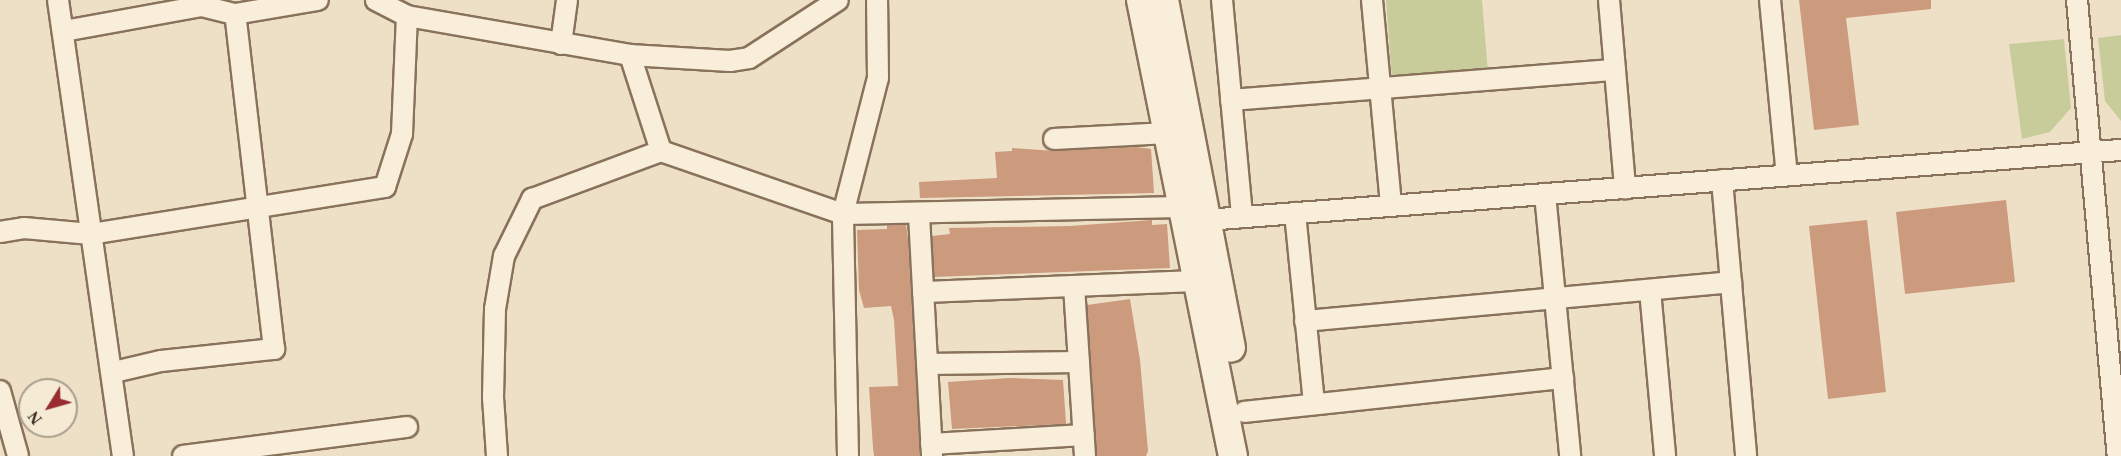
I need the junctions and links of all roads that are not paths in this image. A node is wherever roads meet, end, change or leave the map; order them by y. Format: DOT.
graph roads {
  1 [pos="58,0"];
  2 [pos="318,0"];
  3 [pos="376,0"];
  4 [pos="567,0"];
  5 [pos="838,0"];
  6 [pos="877,0"];
  7 [pos="1141,0"];
  8 [pos="1164,0"];
  9 [pos="1222,0"];
  10 [pos="1372,0"];
  11 [pos="1609,0"];
  12 [pos="1770,0"];
  13 [pos="2077,0"];
  14 [pos="202,3"];
  15 [pos="235,14"];
  16 [pos="407,16"];
  17 [pos="63,31"];
  18 [pos="561,44"];
  19 [pos="630,55"];
  20 [pos="1615,70"];
  21 [pos="1380,88"];
  22 [pos="1231,99"];
  23 [pos="1168,134"];
  24 [pos="1054,139"];
  25 [pos="661,150"];
  26 [pos="2121,150"];
  27 [pos="2091,152"];
  28 [pos="1787,175"];
  29 [pos="1722,180"];
  30 [pos="1625,188"];
  31 [pos="1545,194"];
  32 [pos="1391,206"];
  33 [pos="258,210"];
  34 [pos="1295,213"];
  35 [pos="843,214"];
  36 [pos="919,215"];
  37 [pos="1192,216"];
  38 [pos="1242,217"];
  39 [pos="0,232"];
  40 [pos="91,234"];
  41 [pos="1198,281"];
  42 [pos="1731,282"];
  43 [pos="1074,286"];
  44 [pos="1650,290"];
  45 [pos="923,292"];
  46 [pos="1555,298"];
  47 [pos="1305,321"];
  48 [pos="1079,362"];
  49 [pos="927,364"];
  50 [pos="2115,366"];
  51 [pos="114,372"];
  52 [pos="1563,378"];
  53 [pos="0,391"];
  54 [pos="1314,404"];
  55 [pos="1244,412"];
  56 [pos="407,427"];
  57 [pos="1084,435"];
  58 [pos="931,450"];
  59 [pos="18,456"];
  60 [pos="123,456"];
  61 [pos="183,456"];
  62 [pos="497,456"];
  63 [pos="848,456"];
  64 [pos="1085,456"];
  65 [pos="1233,456"];
  66 [pos="1252,456"];
  67 [pos="1570,456"];
  68 [pos="1665,456"];
  69 [pos="1746,456"];
  70 [pos="2118,456"];
  1 -- 17 [label="street"];
  2 -- 15 [label="street"];
  3 -- 16 [label="street"];
  4 -- 18 [label="street"];
  5 -- 19 [label="street"];
  6 -- 35 [label="street"];
  7 -- 23 [label="street"];
  8 -- 37 [label="street"];
  9 -- 22 [label="street"];
  10 -- 21 [label="street"];
  11 -- 20 [label="street"];
  12 -- 28 [label="street"];
  13 -- 27 [label="street"];
  14 -- 15 [label="street"];
  14 -- 17 [label="street"];
  15 -- 33 [label="street"];
  16 -- 18 [label="street"];
  16 -- 33 [label="street"];
  17 -- 40 [label="street"];
  18 -- 19 [label="street"];
  19 -- 25 [label="street"];
  20 -- 21 [label="street"];
  20 -- 30 [label="street"];
  21 -- 22 [label="street"];
  21 -- 32 [label="street"];
  22 -- 38 [label="street"];
  23 -- 24 [label="street"];
  23 -- 37 [label="street"];
  25 -- 35 [label="street"];
  25 -- 62 [label="street"];
  26 -- 27 [label="street"];
  27 -- 28 [label="street"];
  27 -- 50 [label="street"];
  28 -- 29 [label="street"];
  29 -- 30 [label="street"];
  29 -- 42 [label="street"];
  30 -- 31 [label="street"];
  31 -- 32 [label="street"];
  31 -- 46 [label="street"];
  32 -- 34 [label="street"];
  33 -- 40 [label="street"];
  33 -- 51 [label="street"];
  34 -- 38 [label="street"];
  34 -- 47 [label="street"];
  35 -- 36 [label="street"];
  35 -- 63 [label="street"];
  36 -- 37 [label="street"];
  36 -- 45 [label="street"];
  37 -- 38 [label="street"];
  37 -- 41 [label="street"];
  37 -- 55 [label="street"];
  39 -- 40 [label="street"];
  40 -- 51 [label="street"];
  41 -- 43 [label="street"];
  41 -- 65 [label="street"];
  42 -- 44 [label="street"];
  42 -- 69 [label="street"];
  43 -- 45 [label="street"];
  43 -- 48 [label="street"];
  44 -- 46 [label="street"];
  44 -- 68 [label="street"];
  45 -- 49 [label="street"];
  46 -- 47 [label="street"];
  46 -- 52 [label="street"];
  47 -- 54 [label="street"];
  48 -- 49 [label="street"];
  48 -- 57 [label="street"];
  49 -- 58 [label="street"];
  50 -- 70 [label="street"];
  51 -- 60 [label="street"];
  52 -- 54 [label="street"];
  52 -- 67 [label="street"];
  53 -- 59 [label="street"];
  54 -- 55 [label="street"];
  55 -- 66 [label="street"];
  56 -- 61 [label="street"];
  57 -- 58 [label="street"];
  57 -- 64 [label="street"];
}
